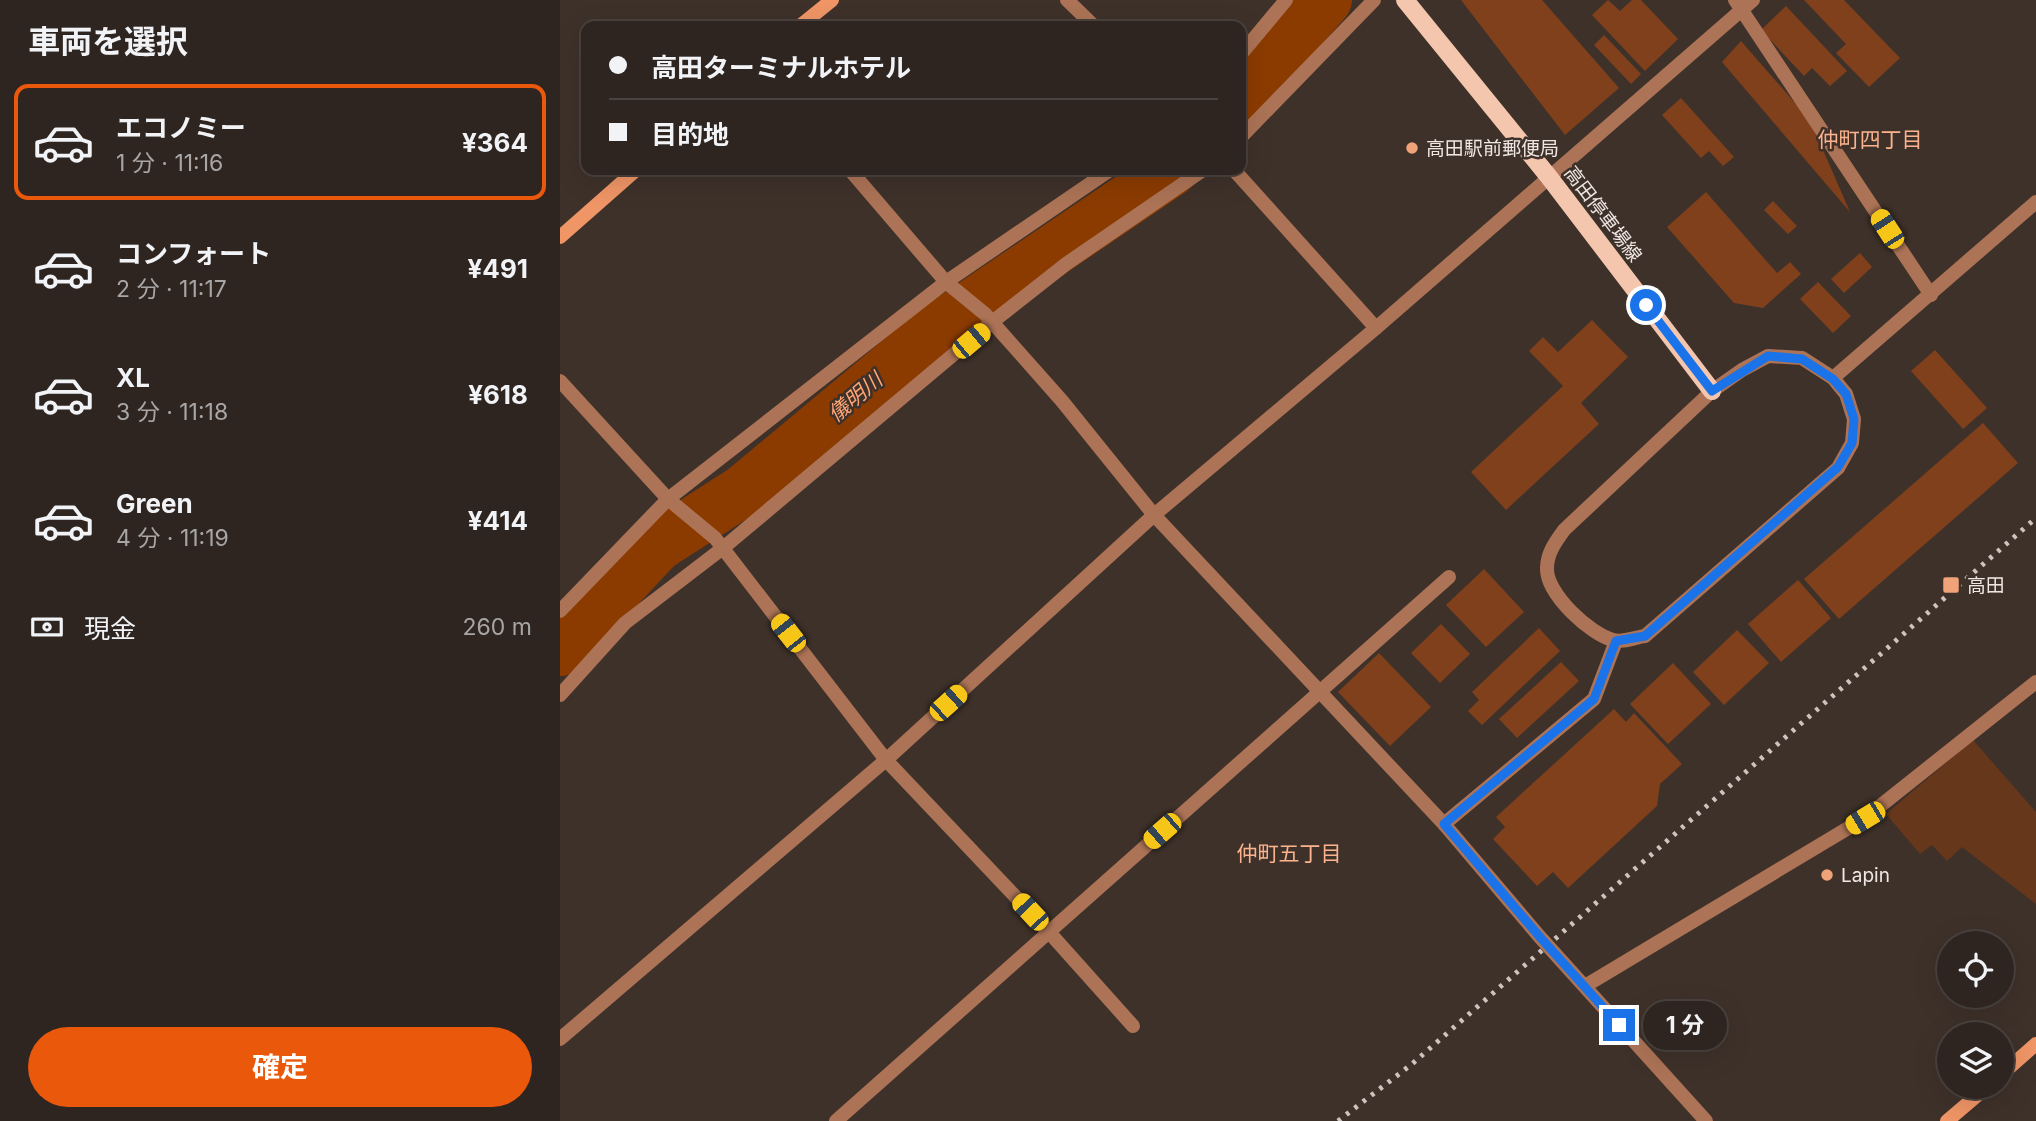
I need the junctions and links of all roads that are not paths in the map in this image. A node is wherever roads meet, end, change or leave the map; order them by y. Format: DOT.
graph roads {
  1 [pos="832,0"];
  2 [pos="1067,0"];
  3 [pos="1286,0"];
  4 [pos="1374,0"];
  5 [pos="1405,0"];
  6 [pos="1744,3"];
  7 [pos="806,21"];
  8 [pos="1089,21"];
  9 [pos="1246,48"];
  10 [pos="1246,132"];
  11 [pos="630,175"];
  12 [pos="854,175"];
  13 [pos="1103,175"];
  14 [pos="1196,175"];
  15 [pos="1238,175"];
  16 [pos="1549,177"];
  17 [pos="2036,202"];
  18 [pos="560,237"];
  19 [pos="946,282"];
  20 [pos="1930,295"];
  21 [pos="988,319"];
  22 [pos="1376,328"];
  23 [pos="1833,379"];
  24 [pos="560,381"];
  25 [pos="1712,391"];
  26 [pos="673,504"];
  27 [pos="1154,514"];
  28 [pos="719,543"];
  29 [pos="1449,577"];
  30 [pos="560,611"];
  31 [pos="1616,641"];
  32 [pos="2036,682"];
  33 [pos="1320,691"];
  34 [pos="560,695"];
  35 [pos="886,760"];
  36 [pos="1444,824"];
  37 [pos="1048,931"];
  38 [pos="1584,986"];
  39 [pos="1133,1026"];
  40 [pos="560,1039"];
  41 [pos="2036,1045"];
  42 [pos="2014,1064"];
  43 [pos="1975,1099"];
  44 [pos="1956,1118"];
  45 [pos="836,1121"];
  46 [pos="1706,1121"];
  1 -- 7 [label="main road"];
  2 -- 8 [label="street"];
  3 -- 9 [label="street"];
  4 -- 10 [label="street"];
  5 -- 16 [label="main road, 高田停車場線"];
  6 -- 16 [label="street"];
  6 -- 20 [label="street"];
  11 -- 18 [label="main road"];
  12 -- 19 [label="street"];
  13 -- 19 [label="street"];
  14 -- 21 [label="street"];
  15 -- 22 [label="street"];
  16 -- 22 [label="street"];
  16 -- 25 [label="main road, 高田停車場線"];
  17 -- 20 [label="street"];
  19 -- 21 [label="street"];
  19 -- 26 [label="street"];
  20 -- 23 [label="street"];
  21 -- 27 [label="street"];
  21 -- 28 [label="street"];
  22 -- 27 [label="street"];
  23 -- 25 [label="street"];
  23 -- 31 [label="street"];
  24 -- 26 [label="street"];
  25 -- 31 [label="street"];
  26 -- 28 [label="street"];
  26 -- 30 [label="street"];
  27 -- 33 [label="street"];
  27 -- 35 [label="street"];
  28 -- 34 [label="street"];
  28 -- 35 [label="street"];
  29 -- 33 [label="street"];
  31 -- 36 [label="street"];
  32 -- 38 [label="street"];
  33 -- 36 [label="street"];
  33 -- 37 [label="street"];
  35 -- 37 [label="street"];
  35 -- 40 [label="street"];
  36 -- 38 [label="street"];
  37 -- 39 [label="street"];
  37 -- 45 [label="street"];
  38 -- 46 [label="street"];
  41 -- 42 [label="main road"];
  43 -- 44 [label="main road"];
}
